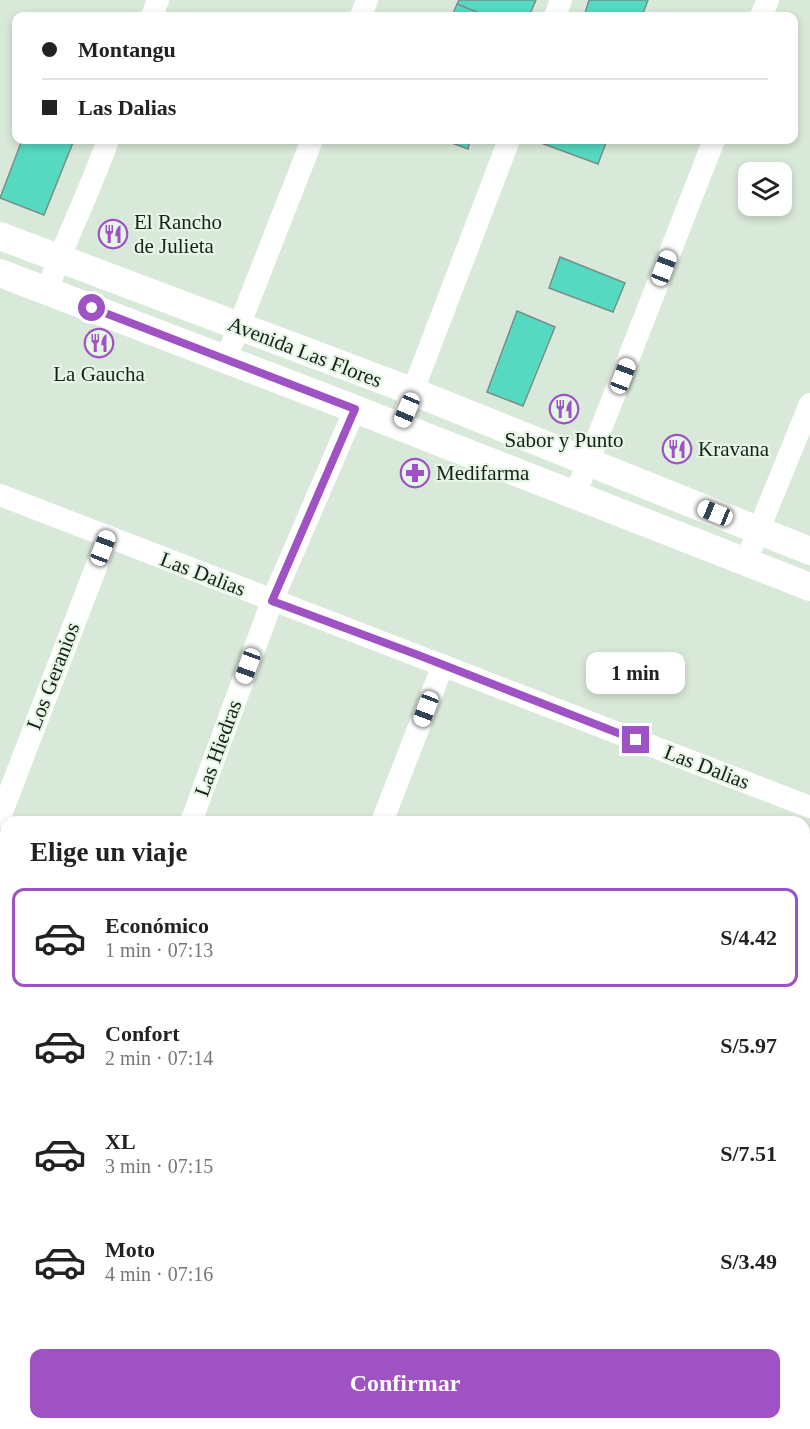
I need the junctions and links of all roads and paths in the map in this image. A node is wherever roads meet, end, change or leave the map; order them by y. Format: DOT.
graph roads {
  1 [pos="107,144"];
  2 [pos="310,144"];
  3 [pos="507,144"];
  4 [pos="712,144"];
  5 [pos="0,236"];
  6 [pos="58,259"];
  7 [pos="0,273"];
  8 [pos="47,291"];
  9 [pos="238,326"];
  10 [pos="226,359"];
  11 [pos="414,392"];
  12 [pos="810,404"];
  13 [pos="355,409"];
  14 [pos="399,427"];
  15 [pos="590,462"];
  16 [pos="0,495"];
  17 [pos="575,495"];
  18 [pos="757,531"];
  19 [pos="108,536"];
  20 [pos="810,551"];
  21 [pos="746,561"];
  22 [pos="810,587"];
  23 [pos="272,601"];
  24 [pos="442,665"];
  25 [pos="810,807"];
  26 [pos="0,816"];
  27 [pos="193,816"];
  28 [pos="383,816"];
  1 -- 6 [label="street"];
  2 -- 9 [label="street"];
  3 -- 11 [label="street"];
  4 -- 15 [label="street"];
  5 -- 6 [label="street, Avenida Las Flores"];
  6 -- 8 [label="street"];
  6 -- 9 [label="street, Avenida Las Flores"];
  7 -- 8 [label="street, Avenida Las Flores"];
  8 -- 10 [label="street, Avenida Las Flores"];
  9 -- 10 [label="street"];
  9 -- 11 [label="street, Avenida Las Flores"];
  10 -- 13 [label="street, Avenida Las Flores"];
  11 -- 14 [label="street"];
  11 -- 15 [label="street, Avenida Las Flores"];
  12 -- 18 [label="street"];
  13 -- 14 [label="street, Avenida Las Flores"];
  13 -- 23 [label="street, Las Hiedras"];
  14 -- 17 [label="street, Avenida Las Flores"];
  15 -- 17 [label="street"];
  15 -- 18 [label="street, Avenida Las Flores"];
  16 -- 19 [label="street, Las Dalias"];
  17 -- 21 [label="street, Avenida Las Flores"];
  18 -- 20 [label="street, Avenida Las Flores"];
  18 -- 21 [label="street"];
  19 -- 23 [label="street, Las Dalias"];
  19 -- 26 [label="street, Los Geranios"];
  21 -- 22 [label="street, Avenida Las Flores"];
  23 -- 24 [label="street, Las Dalias"];
  23 -- 27 [label="street, Las Hiedras"];
  24 -- 25 [label="street, Las Dalias"];
  24 -- 28 [label="street"];
}
